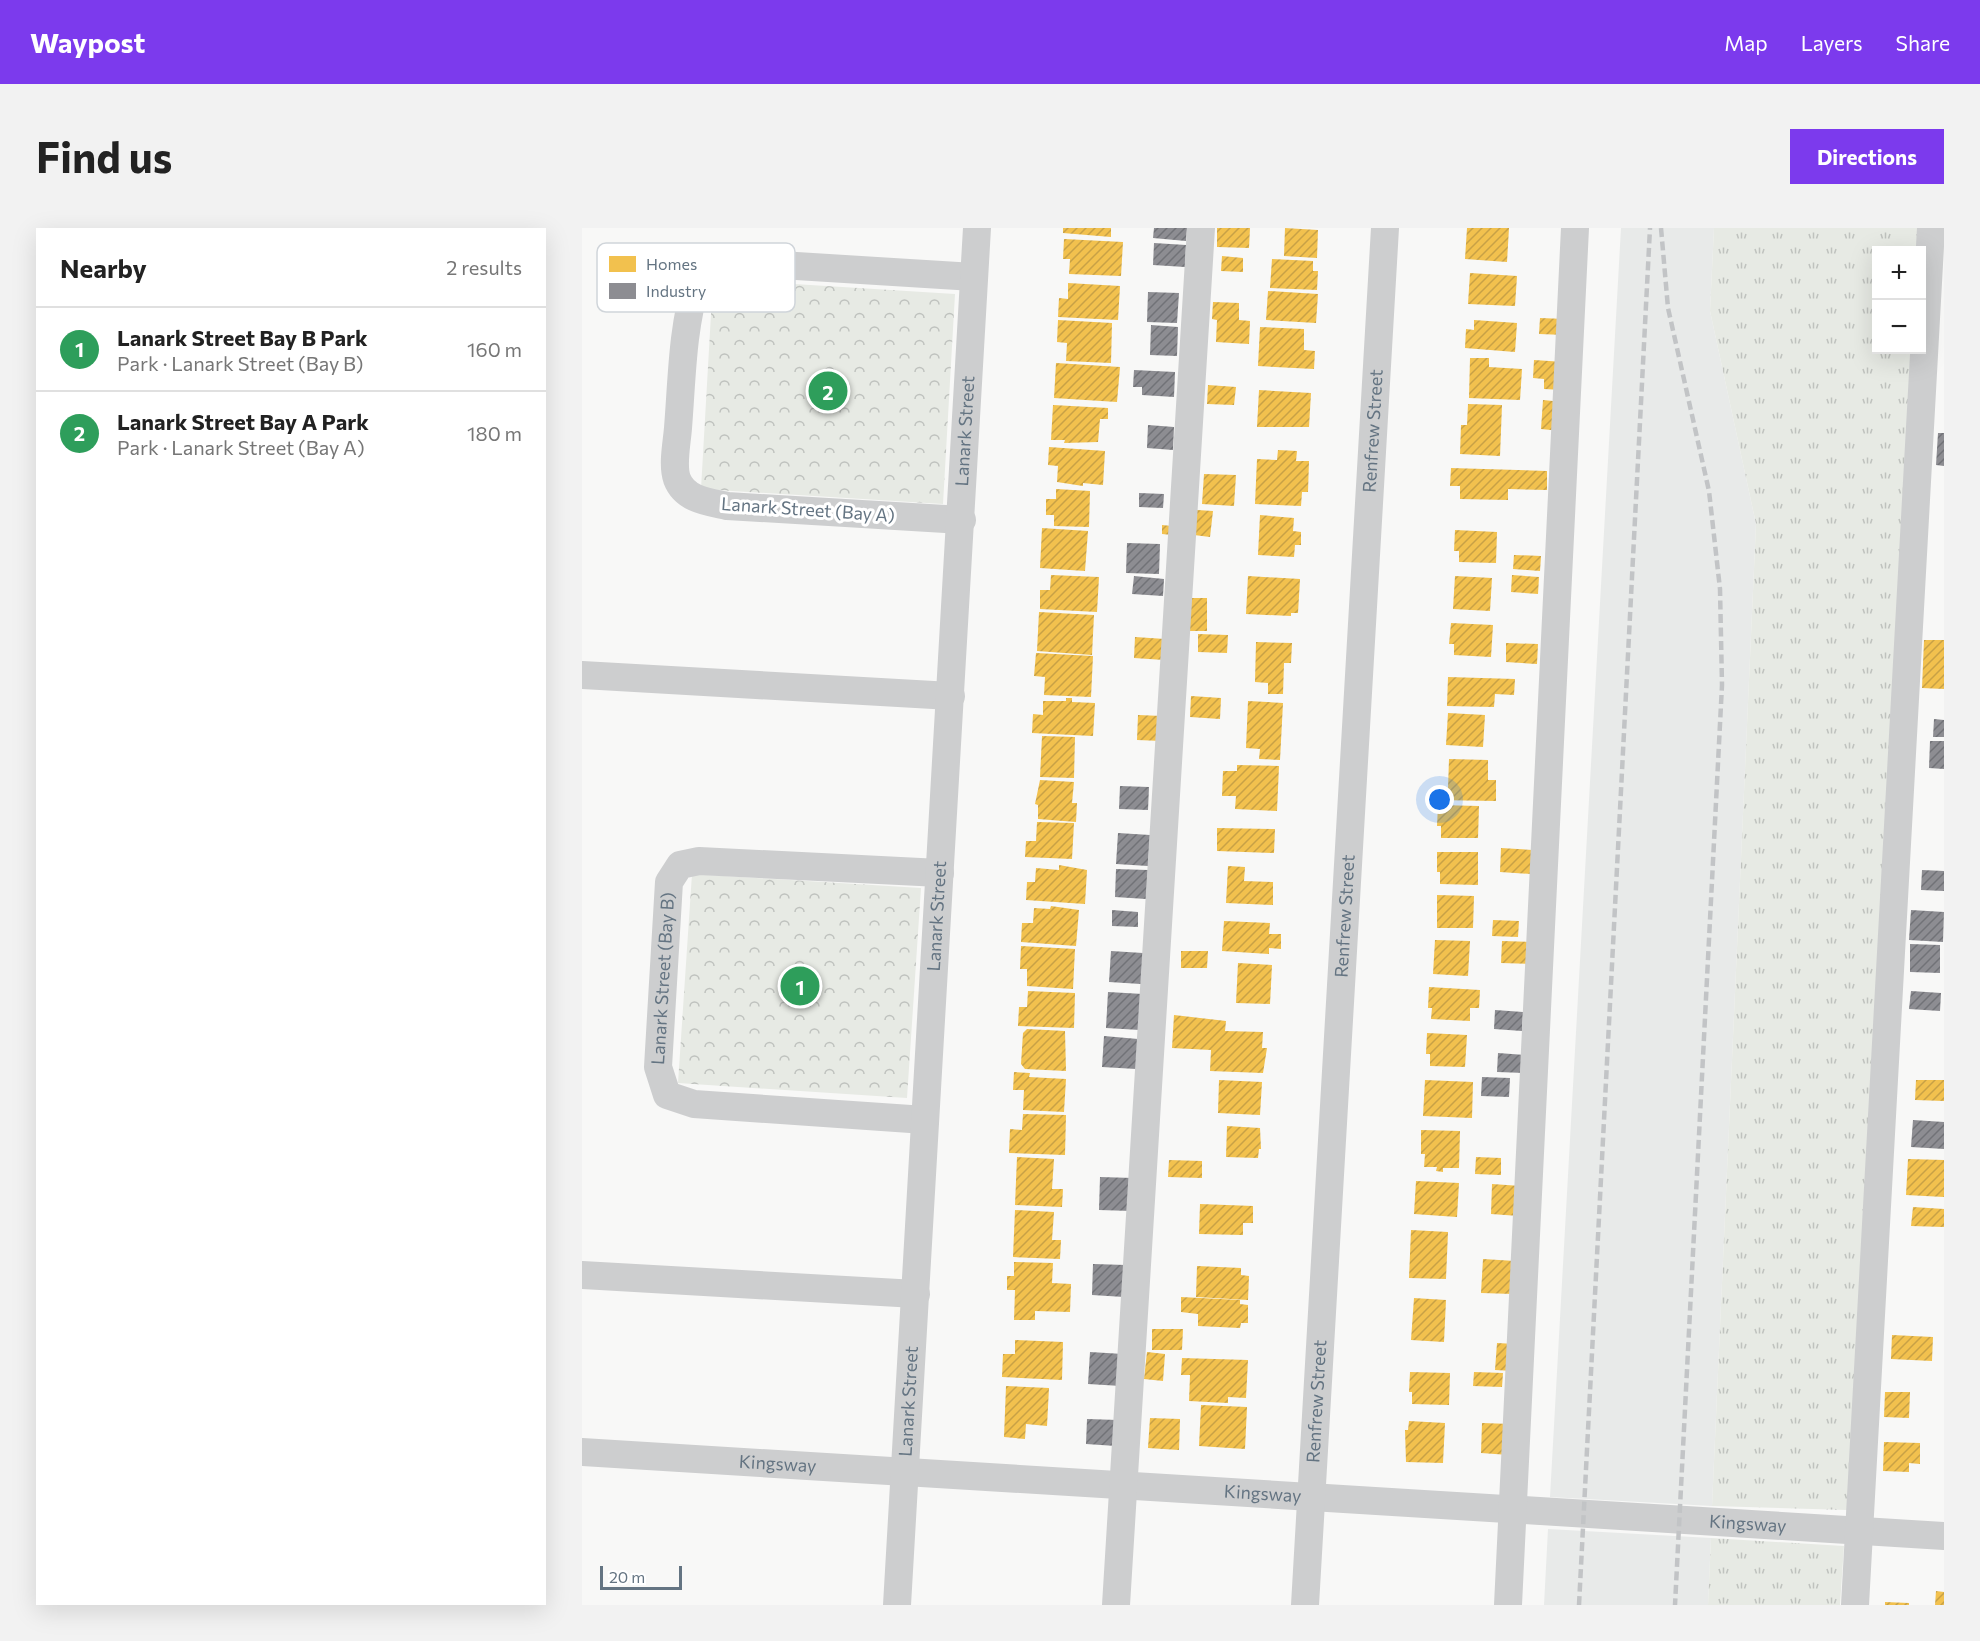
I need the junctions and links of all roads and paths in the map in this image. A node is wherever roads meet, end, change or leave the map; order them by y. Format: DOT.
graph roads {
  1 [pos="977,228"];
  2 [pos="1201,228"];
  3 [pos="1385,228"];
  4 [pos="1575,228"];
  5 [pos="1931,228"];
  6 [pos="795,266"];
  7 [pos="974,277"];
  8 [pos="689,312"];
  9 [pos="962,520"];
  10 [pos="582,675"];
  11 [pos="951,696"];
  12 [pos="940,873"];
  13 [pos="925,1119"];
  14 [pos="582,1275"];
  15 [pos="916,1294"];
  16 [pos="582,1452"];
  17 [pos="906,1472"];
  18 [pos="1123,1486"];
  19 [pos="1312,1499"];
  20 [pos="1513,1509"];
  21 [pos="1860,1532"];
  22 [pos="1944,1536"];
  23 [pos="897,1605"];
  24 [pos="1116,1605"];
  25 [pos="1305,1605"];
  26 [pos="1508,1605"];
  27 [pos="1855,1605"];
  1 -- 7 [label="street, Lanark Street"];
  2 -- 18 [label="street"];
  3 -- 19 [label="street, Renfrew Street"];
  4 -- 20 [label="street"];
  5 -- 21 [label="street"];
  6 -- 7 [label="street, Lanark Street (Bay A)"];
  7 -- 9 [label="street, Lanark Street"];
  8 -- 9 [label="street, Lanark Street (Bay A)"];
  9 -- 11 [label="street, Lanark Street"];
  10 -- 11 [label="street"];
  11 -- 12 [label="street, Lanark Street"];
  12 -- 13 [label="street, Lanark Street"];
  12 -- 13 [label="street, Lanark Street (Bay B)"];
  13 -- 15 [label="street, Lanark Street"];
  14 -- 15 [label="street"];
  15 -- 17 [label="street, Lanark Street"];
  16 -- 17 [label="street, Kingsway"];
  17 -- 18 [label="street, Kingsway"];
  17 -- 23 [label="street, Lanark Street"];
  18 -- 19 [label="street, Kingsway"];
  18 -- 24 [label="street"];
  19 -- 20 [label="street, Kingsway"];
  19 -- 25 [label="street, Renfrew Street"];
  20 -- 21 [label="street, Kingsway"];
  20 -- 26 [label="street"];
  21 -- 22 [label="street, Kingsway"];
  21 -- 27 [label="street"];
}
